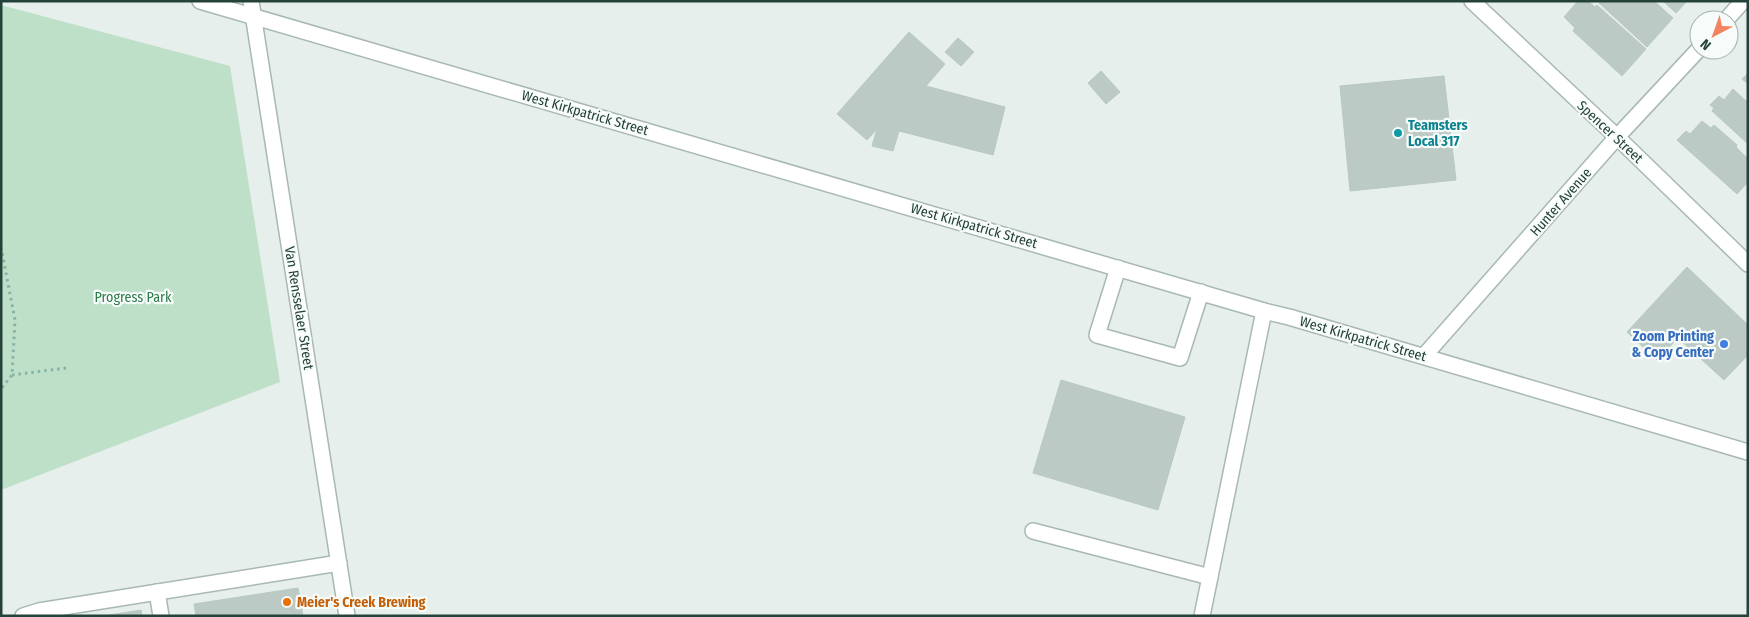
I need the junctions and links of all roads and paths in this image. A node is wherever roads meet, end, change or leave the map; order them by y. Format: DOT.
graph roads {
  1 [pos="200,1"];
  2 [pos="251,1"];
  3 [pos="1472,1"];
  4 [pos="255,17"];
  5 [pos="1689,60"];
  6 [pos="1617,138"];
  7 [pos="1,247"];
  8 [pos="1748,264"];
  9 [pos="1118,268"];
  10 [pos="1201,292"];
  11 [pos="1264,311"];
  12 [pos="1424,356"];
  13 [pos="66,368"];
  14 [pos="12,375"];
  15 [pos="1,389"];
  16 [pos="1748,452"];
  17 [pos="1033,532"];
  18 [pos="339,563"];
  19 [pos="1210,577"];
  20 [pos="157,592"];
  21 [pos="24,616"];
  22 [pos="161,616"];
  23 [pos="347,616"];
  24 [pos="1202,616"];
  1 -- 4 [label="street, West Kirkpatrick Street"];
  2 -- 4 [label="street, Van Rensselaer Street"];
  3 -- 6 [label="street, Spencer Street"];
  4 -- 9 [label="street, West Kirkpatrick Street"];
  4 -- 18 [label="street, Van Rensselaer Street"];
  5 -- 6 [label="street, Hunter Avenue"];
  6 -- 8 [label="street, Spencer Street"];
  6 -- 12 [label="street, Hunter Avenue"];
  7 -- 14 [label="path"];
  9 -- 10 [label="street, West Kirkpatrick Street"];
  9 -- 10 [label="street"];
  10 -- 11 [label="street, West Kirkpatrick Street"];
  11 -- 12 [label="street, West Kirkpatrick Street"];
  11 -- 19 [label="street"];
  12 -- 16 [label="street, West Kirkpatrick Street"];
  13 -- 14 [label="path"];
  14 -- 15 [label="path"];
  17 -- 19 [label="street"];
  18 -- 20 [label="street"];
  18 -- 23 [label="street, Van Rensselaer Street"];
  19 -- 24 [label="street"];
  20 -- 21 [label="street"];
  20 -- 22 [label="street"];
}
